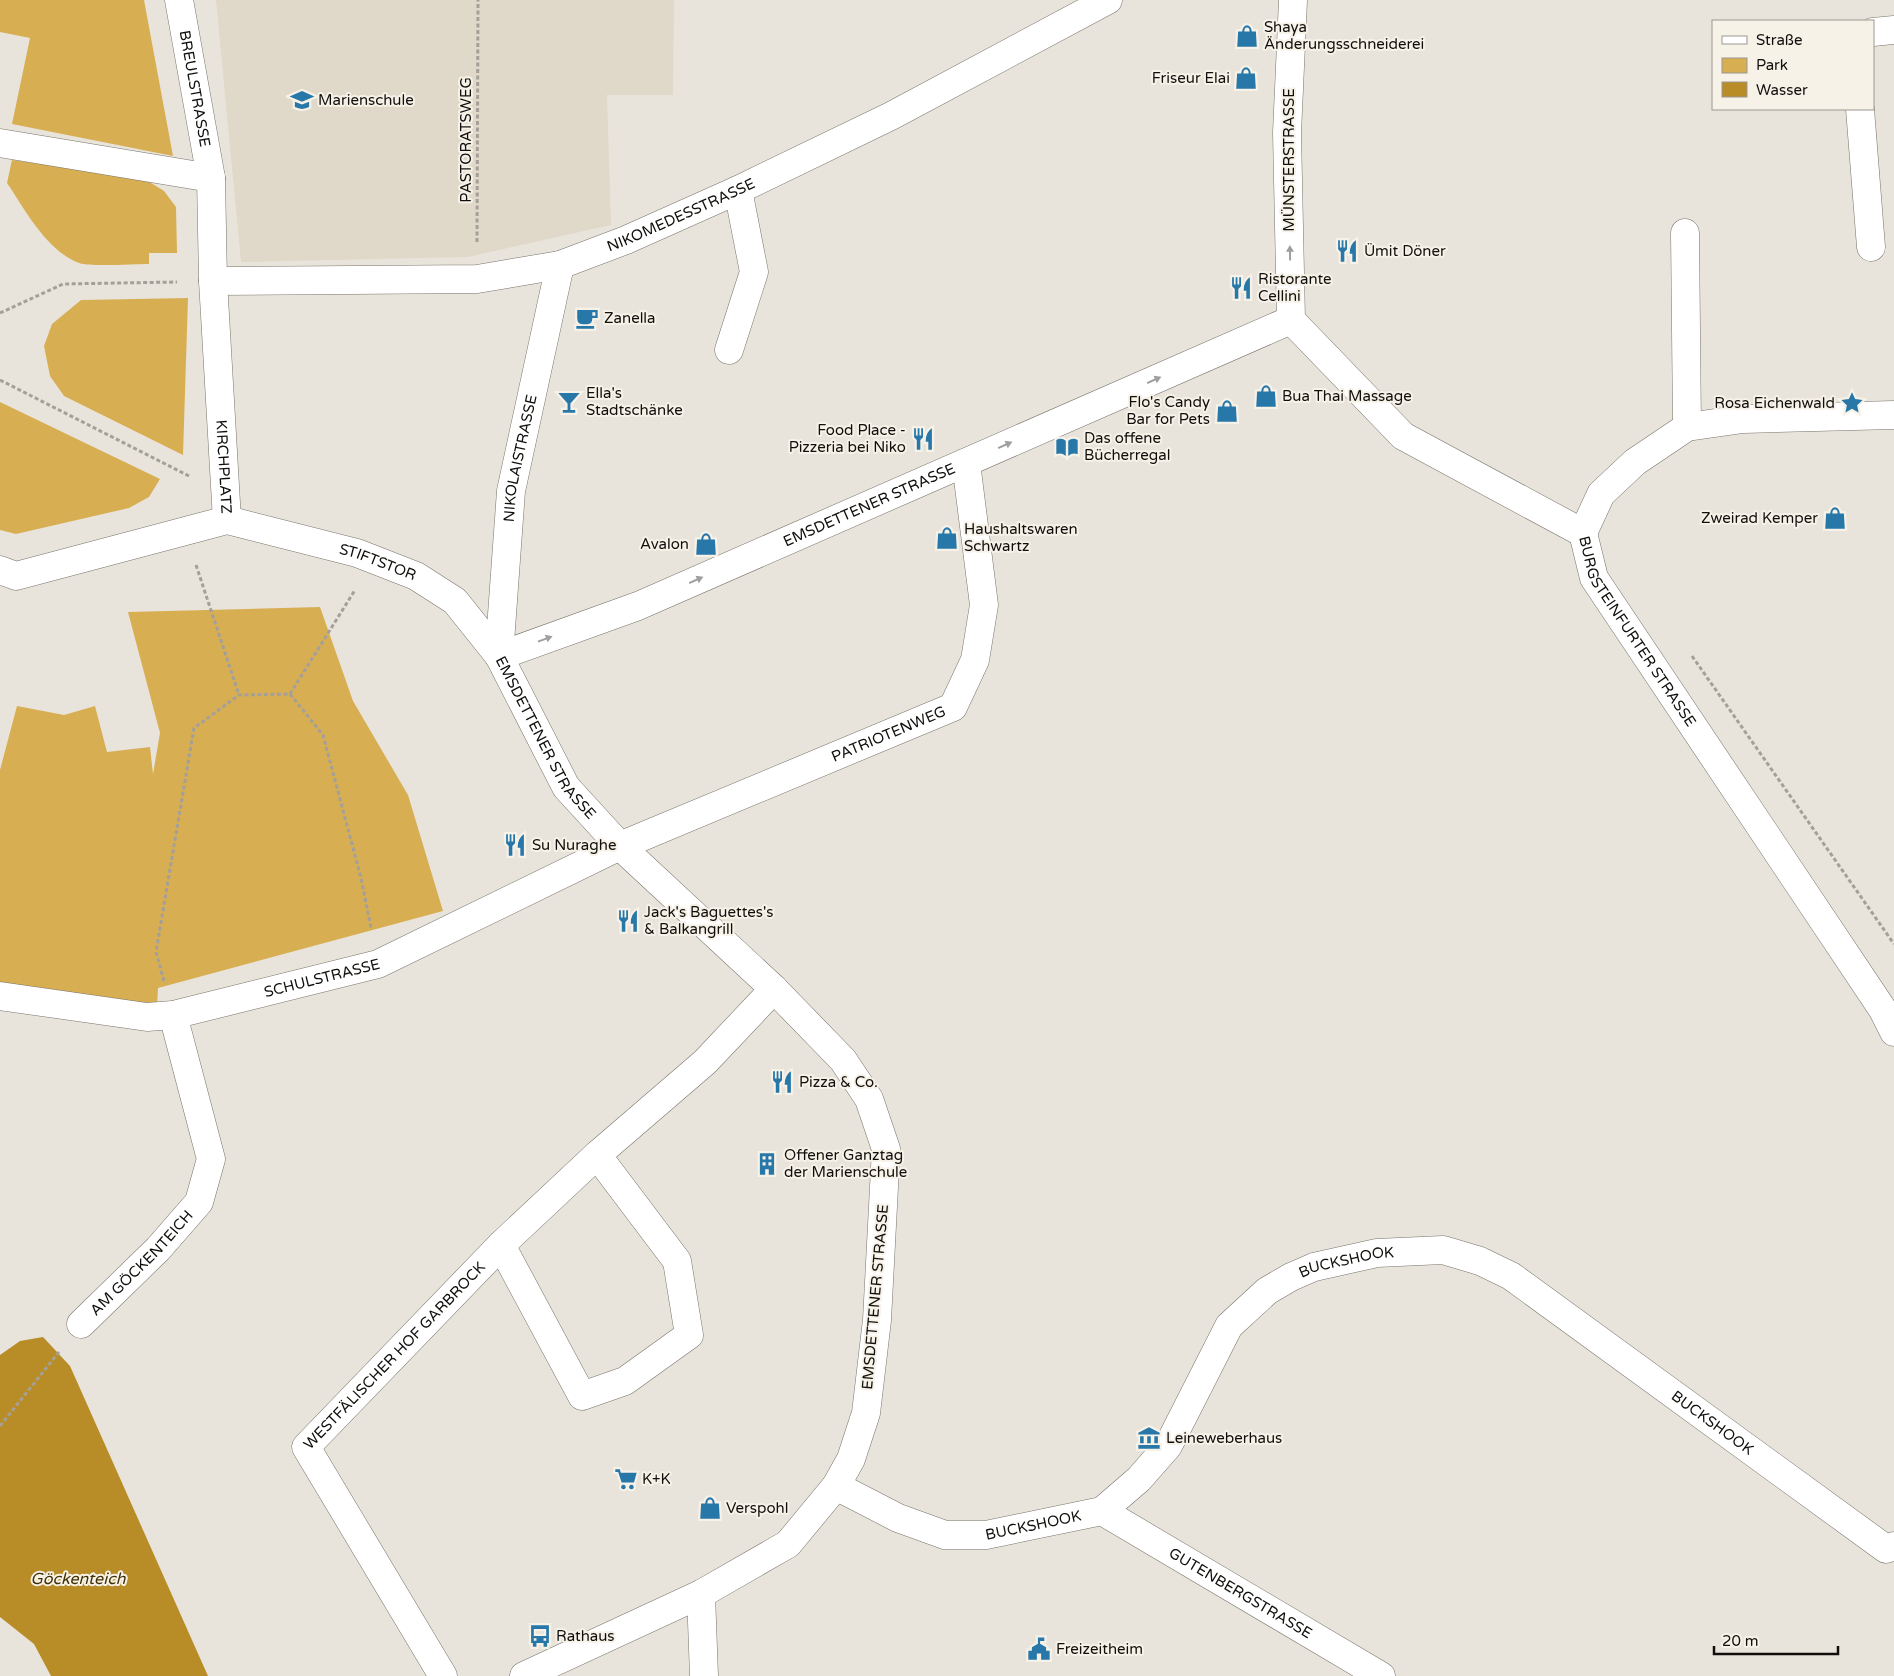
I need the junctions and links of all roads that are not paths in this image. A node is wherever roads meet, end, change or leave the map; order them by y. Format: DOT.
graph roads {
  1 [pos="179,0"];
  2 [pos="1108,0"];
  3 [pos="1293,0"];
  4 [pos="1894,30"];
  5 [pos="1874,32"];
  6 [pos="1860,110"];
  7 [pos="0,143"];
  8 [pos="211,178"];
  9 [pos="738,190"];
  10 [pos="1685,233"];
  11 [pos="1870,247"];
  12 [pos="560,265"];
  13 [pos="213,281"];
  14 [pos="1292,320"];
  15 [pos="729,350"];
  16 [pos="1894,415"];
  17 [pos="1687,427"];
  18 [pos="966,462"];
  19 [pos="226,507"];
  20 [pos="1583,533"];
  21 [pos="0,570"];
  22 [pos="499,656"];
  23 [pos="620,846"];
  24 [pos="774,989"];
  25 [pos="0,996"];
  26 [pos="173,1015"];
  27 [pos="1894,1032"];
  28 [pos="597,1155"];
  29 [pos="501,1245"];
  30 [pos="81,1324"];
  31 [pos="836,1486"];
  32 [pos="1102,1511"];
  33 [pos="1894,1546"];
  34 [pos="701,1594"];
  35 [pos="443,1676"];
  36 [pos="524,1676"];
  37 [pos="704,1676"];
  38 [pos="1381,1676"];
  1 -- 8 [label="street, BREULSTRASSE"];
  2 -- 9 [label="street, NIKOMEDESSTRASSE"];
  14 -- 3 [label="street, MÜNSTERSTRASSE, one-way"];
  4 -- 5 [label="street"];
  6 -- 11 [label="street"];
  7 -- 8 [label="street"];
  8 -- 13 [label="street, KIRCHPLATZ"];
  9 -- 12 [label="street, NIKOMEDESSTRASSE"];
  9 -- 15 [label="street"];
  10 -- 17 [label="street"];
  12 -- 13 [label="street, NIKOMEDESSTRASSE"];
  12 -- 22 [label="street, NIKOLAISTRASSE"];
  13 -- 19 [label="street, KIRCHPLATZ"];
  18 -- 14 [label="street, EMSDETTENER STRASSE, one-way"];
  14 -- 20 [label="street, BURGSTEINFURTER STRASSE"];
  16 -- 17 [label="street"];
  17 -- 20 [label="street"];
  22 -- 18 [label="street, EMSDETTENER STRASSE, one-way"];
  18 -- 23 [label="street, PATRIOTENWEG"];
  19 -- 21 [label="street, KIRCHPLATZ"];
  19 -- 22 [label="street, STIFTSTOR"];
  20 -- 27 [label="street, BURGSTEINFURTER STRASSE"];
  22 -- 23 [label="street, EMSDETTENER STRASSE"];
  23 -- 24 [label="street, EMSDETTENER STRASSE"];
  23 -- 26 [label="street, SCHULSTRASSE"];
  24 -- 28 [label="street, WESTFÄLISCHER HOF GARBROCK"];
  24 -- 31 [label="street, EMSDETTENER STRASSE"];
  25 -- 26 [label="street, SCHULSTRASSE"];
  26 -- 30 [label="street, AM GÖCKENTEICH"];
  28 -- 29 [label="street, WESTFÄLISCHER HOF GARBROCK"];
  28 -- 29 [label="street, WESTFÄLISCHER HOF GARBROCK"];
  29 -- 35 [label="street, WESTFÄLISCHER HOF GARBROCK"];
  31 -- 32 [label="street, BUCKSHOOK"];
  31 -- 34 [label="street, EMSDETTENER STRASSE"];
  32 -- 33 [label="street, BUCKSHOOK"];
  32 -- 38 [label="street, GUTENBERGSTRASSE"];
  34 -- 36 [label="street, EMSDETTENER STRASSE"];
  34 -- 37 [label="street"];
}
